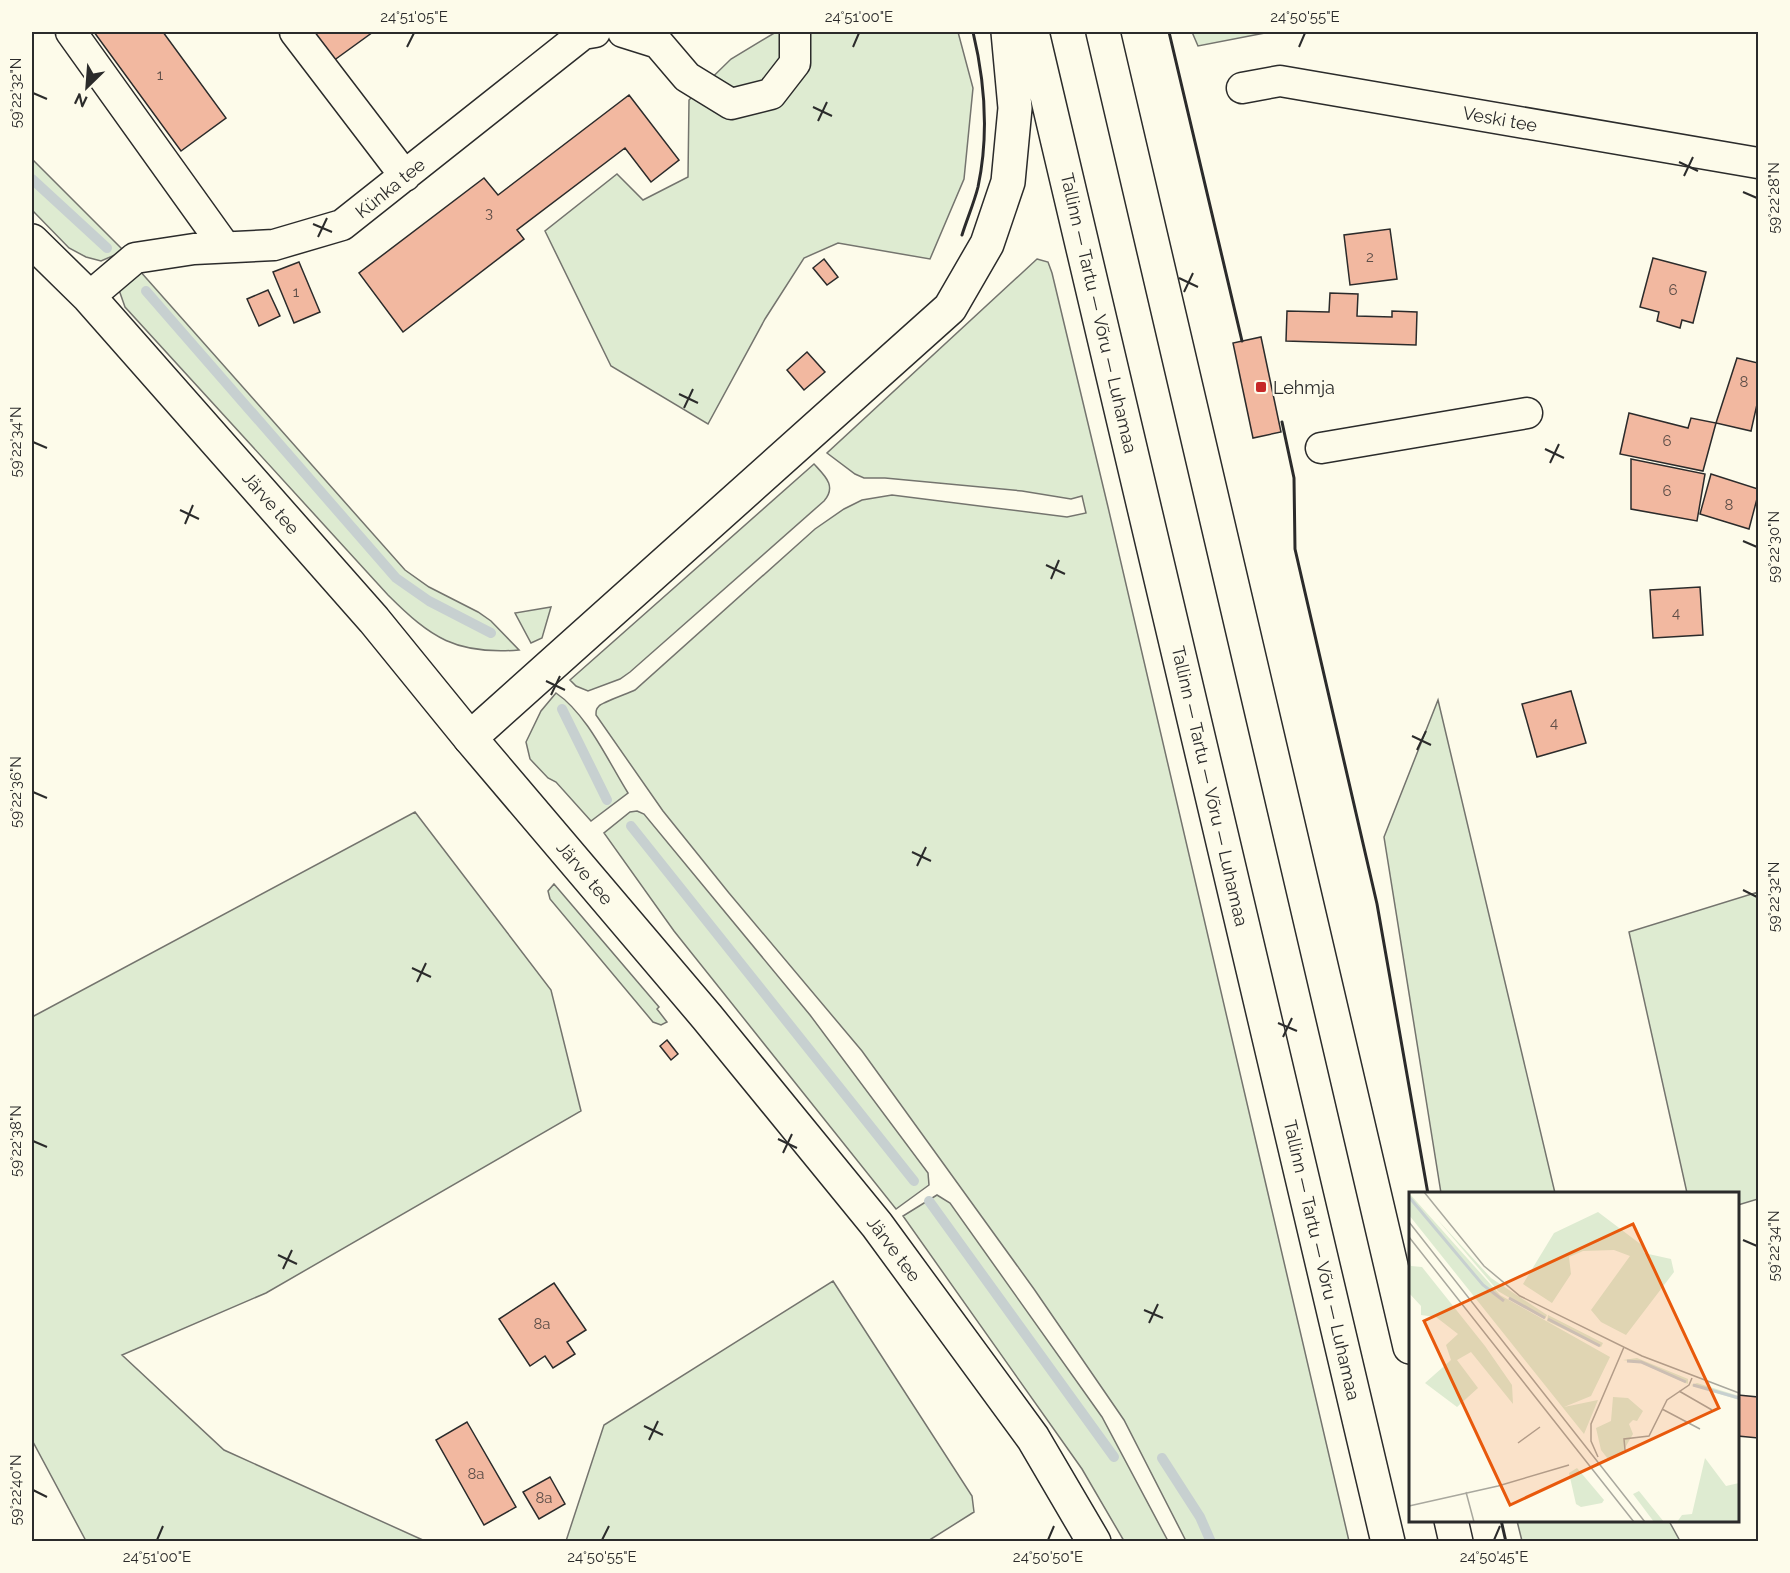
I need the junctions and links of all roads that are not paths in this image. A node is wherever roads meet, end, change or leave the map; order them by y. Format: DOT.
graph roads {
  1 [pos="71,32"];
  2 [pos="295,32"];
  3 [pos="595,32"];
  4 [pos="623,32"];
  5 [pos="795,32"];
  6 [pos="1008,32"];
  7 [pos="1032,32"];
  8 [pos="1102,32"];
  9 [pos="1242,88"];
  10 [pos="1758,163"];
  11 [pos="405,176"];
  12 [pos="32,241"];
  13 [pos="225,247"];
  14 [pos="89,297"];
  15 [pos="1527,413"];
  16 [pos="1321,448"];
  17 [pos="470,738"];
  18 [pos="1409,1343"];
  19 [pos="1451,1522"];
  20 [pos="1094,1542"];
  21 [pos="1388,1542"];
  22 [pos="1456,1542"];
  1 -- 13 [label="street"];
  2 -- 11 [label="street"];
  3 -- 11 [label="street, Künka tee"];
  4 -- 5 [label="street"];
  6 -- 17 [label="main road"];
  7 -- 21 [label="main road, Tallinn — Tartu — Võru — Luhamaa"];
  8 -- 18 [label="main road"];
  9 -- 10 [label="street, Veski tee"];
  11 -- 13 [label="street, Künka tee"];
  12 -- 14 [label="main road, Järve tee"];
  13 -- 14 [label="street, Künka tee"];
  14 -- 17 [label="main road, Järve tee"];
  15 -- 16 [label="street"];
  17 -- 20 [label="main road, Järve tee"];
  19 -- 22 [label="main road"];
}
